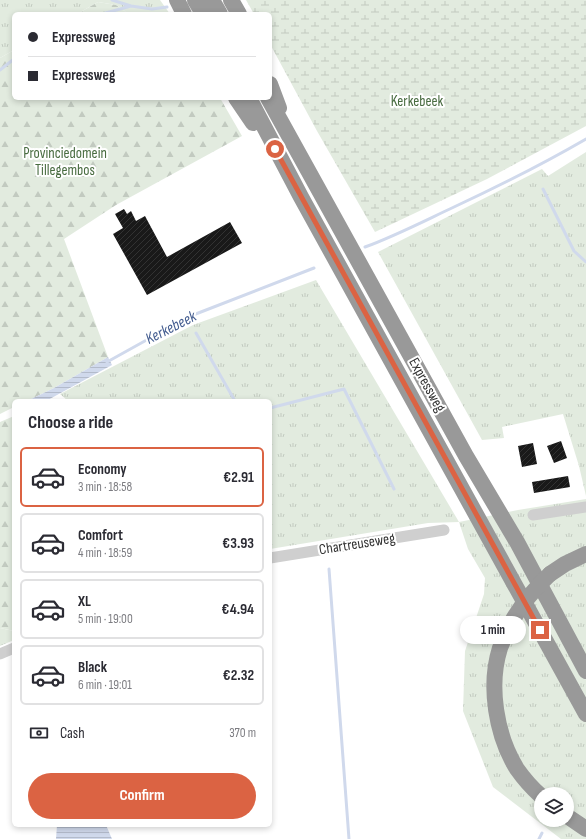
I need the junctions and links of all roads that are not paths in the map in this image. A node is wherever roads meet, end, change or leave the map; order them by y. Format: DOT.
graph roads {
  1 [pos="176,0"];
  2 [pos="195,0"];
  3 [pos="212,0"];
  4 [pos="231,0"];
  5 [pos="183,12"];
  6 [pos="202,12"];
  7 [pos="219,12"];
  8 [pos="238,12"];
  9 [pos="272,90"];
  10 [pos="237,100"];
  11 [pos="250,100"];
  12 [pos="269,100"];
  13 [pos="287,132"];
  14 [pos="281,161"];
  15 [pos="586,507"];
  16 [pos="533,516"];
  17 [pos="444,530"];
  18 [pos="586,554"];
  19 [pos="272,558"];
  20 [pos="12,649"];
  21 [pos="0,654"];
  22 [pos="586,671"];
  23 [pos="586,714"];
  24 [pos="534,790"];
  25 [pos="574,821"];
  26 [pos="586,829"];
  1 -- 5 [label="highway"];
  2 -- 6 [label="highway"];
  3 -- 7 [label="highway"];
  4 -- 8 [label="highway"];
  9 -- 13 [label="highway"];
  10 -- 14 [label="highway"];
  11 -- 14 [label="highway, Expressweg"];
  12 -- 13 [label="highway, Expressweg"];
  13 -- 22 [label="highway, Expressweg"];
  14 -- 23 [label="highway, Expressweg"];
  15 -- 16 [label="street"];
  17 -- 19 [label="street, Chartreuseweg"];
  18 -- 24 [label="highway, bridge"];
  20 -- 21 [label="street"];
  25 -- 26 [label="highway"];
}
